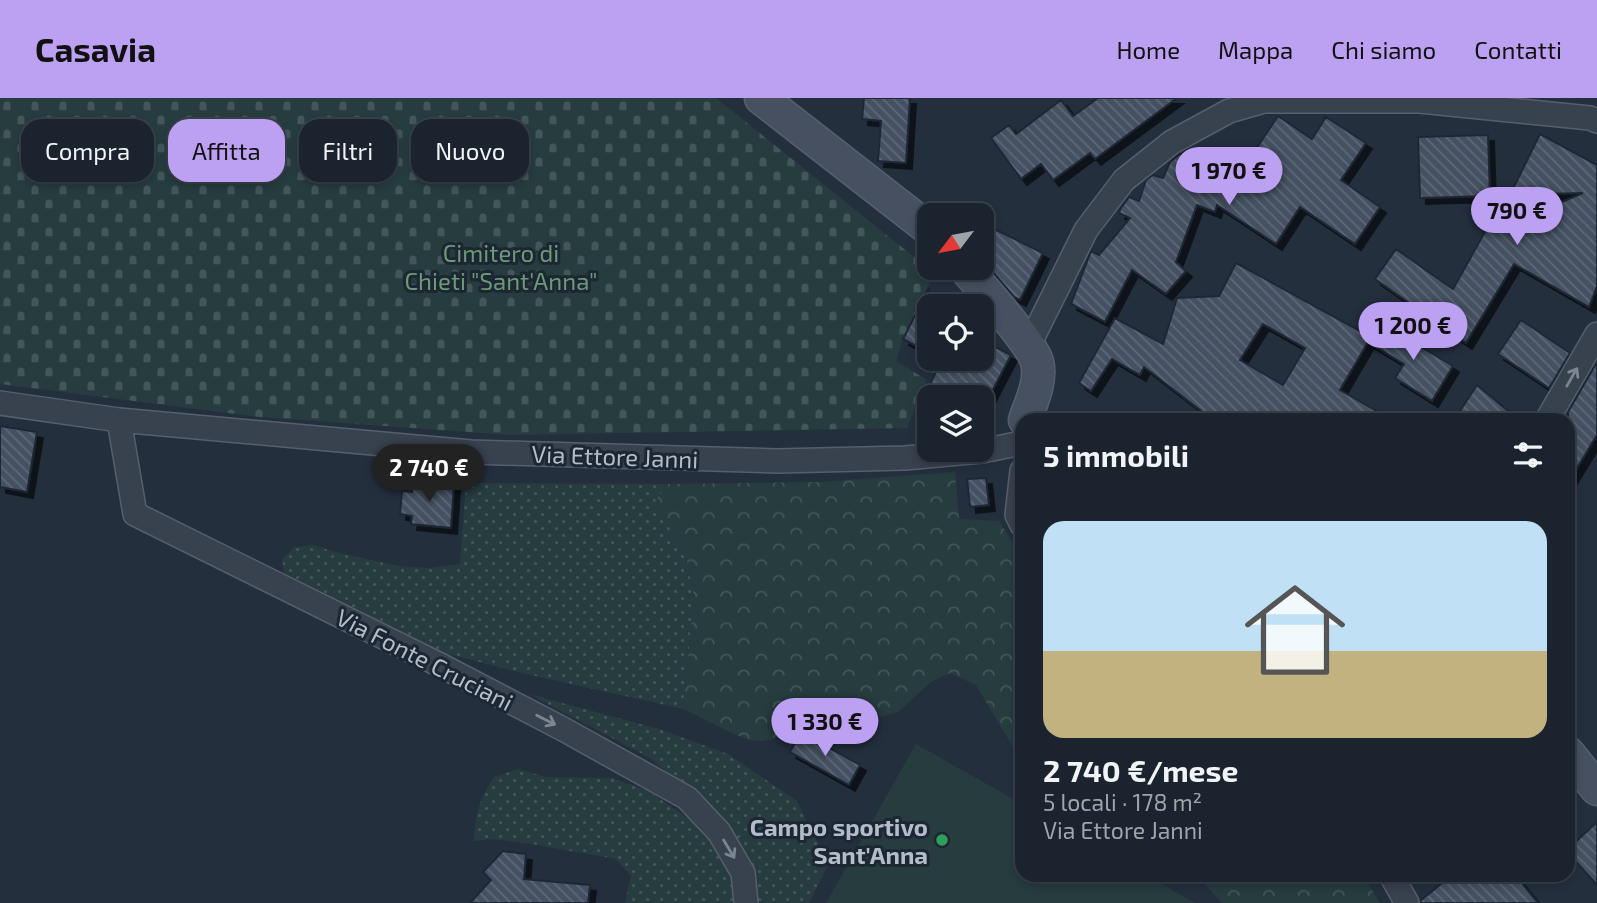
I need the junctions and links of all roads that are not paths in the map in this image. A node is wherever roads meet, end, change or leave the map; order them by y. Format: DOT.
graph roads {
  1 [pos="761,98"];
  2 [pos="1597,121"];
  3 [pos="917,220"];
  4 [pos="974,280"];
  5 [pos="1597,334"];
  6 [pos="1033,354"];
  7 [pos="0,403"];
  8 [pos="1028,413"];
  9 [pos="1551,413"];
  10 [pos="119,420"];
  11 [pos="1015,444"];
  12 [pos="1575,762"];
  13 [pos="1597,789"];
  14 [pos="1395,882"];
  15 [pos="746,903"];
  16 [pos="1407,903"];
  1 -- 3 [label="street"];
  2 -- 6 [label="street"];
  4 -- 6 [label="street"];
  9 -- 5 [label="street, one-way"];
  6 -- 8 [label="street"];
  7 -- 10 [label="street, Via Ettore Janni"];
  10 -- 11 [label="street, Via Ettore Janni"];
  10 -- 15 [label="street, Via Fonte Cruciani, one-way"];
  12 -- 13 [label="street"];
  14 -- 16 [label="street"];
}
